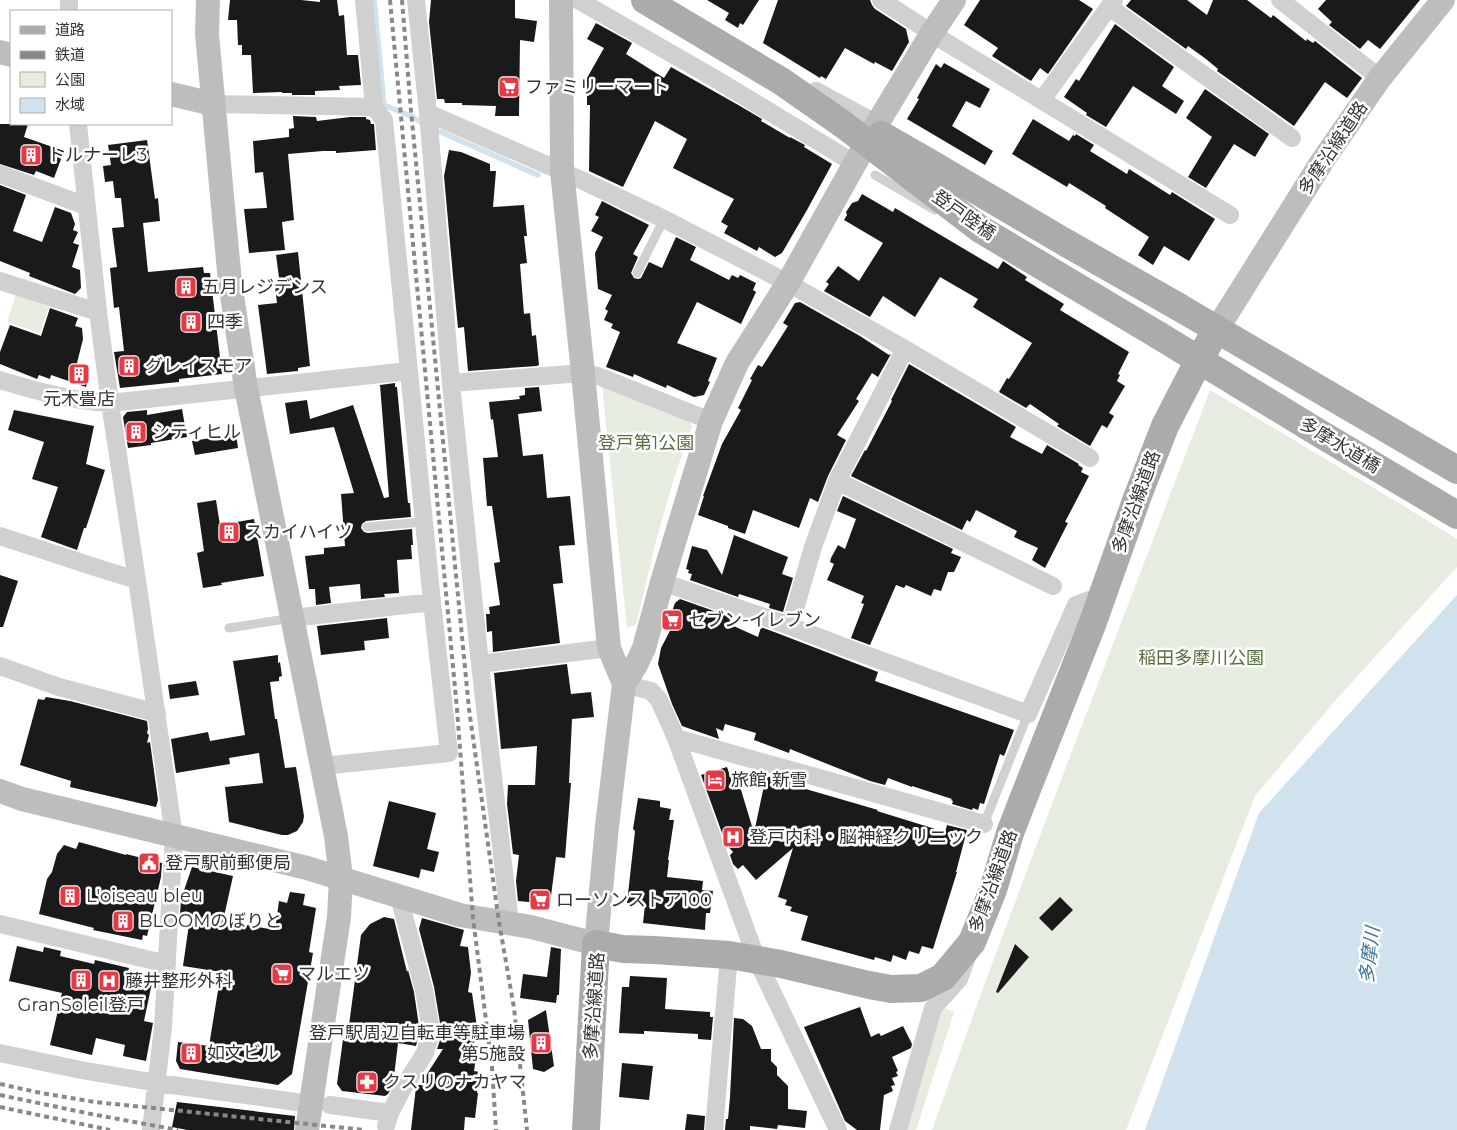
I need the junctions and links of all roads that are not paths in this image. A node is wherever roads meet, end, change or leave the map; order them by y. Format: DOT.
graph roads {
  1 [pos="208,0"];
  2 [pos="364,0"];
  3 [pos="416,0"];
  4 [pos="561,0"];
  5 [pos="578,0"];
  6 [pos="646,0"];
  7 [pos="657,0"];
  8 [pos="881,0"];
  9 [pos="954,0"];
  10 [pos="1280,0"];
  11 [pos="1436,2"];
  12 [pos="1111,3"];
  13 [pos="932,33"];
  14 [pos="1380,78"];
  15 [pos="781,81"];
  16 [pos="172,94"];
  17 [pos="1042,100"];
  18 [pos="213,104"];
  19 [pos="374,107"];
  20 [pos="428,115"];
  21 [pos="877,124"];
  22 [pos="78,125"];
  23 [pos="1292,138"];
  24 [pos="862,168"];
  25 [pos="562,171"];
  26 [pos="0,174"];
  27 [pos="86,206"];
  28 [pos="942,214"];
  29 [pos="1230,215"];
  30 [pos="664,219"];
  31 [pos="960,224"];
  32 [pos="637,273"];
  33 [pos="0,281"];
  34 [pos="788,283"];
  35 [pos="98,312"];
  36 [pos="1121,320"];
  37 [pos="1217,329"];
  38 [pos="905,349"];
  39 [pos="1199,360"];
  40 [pos="408,371"];
  41 [pos="583,373"];
  42 [pos="0,380"];
  43 [pos="451,383"];
  44 [pos="246,388"];
  45 [pos="110,403"];
  46 [pos="711,421"];
  47 [pos="1090,458"];
  48 [pos="1457,470"];
  49 [pos="837,481"];
  50 [pos="1457,515"];
  51 [pos="424,522"];
  52 [pos="367,527"];
  53 [pos="0,536"];
  54 [pos="137,580"];
  55 [pos="662,582"];
  56 [pos="1052,586"];
  57 [pos="1104,593"];
  58 [pos="432,602"];
  59 [pos="292,618"];
  60 [pos="790,626"];
  61 [pos="229,628"];
  62 [pos="609,648"];
  63 [pos="480,664"];
  64 [pos="0,666"];
  65 [pos="624,684"];
  66 [pos="157,713"];
  67 [pos="1028,714"];
  68 [pos="676,738"];
  69 [pos="322,766"];
  70 [pos="0,791"];
  71 [pos="984,824"];
  72 [pos="174,836"];
  73 [pos="341,878"];
  74 [pos="400,897"];
  75 [pos="0,924"];
  76 [pos="510,924"];
  77 [pos="972,942"];
  78 [pos="596,944"];
  79 [pos="729,955"];
  80 [pos="758,960"];
  81 [pos="167,964"];
  82 [pos="0,1053"];
  83 [pos="157,1083"];
  84 [pos="321,1104"];
  85 [pos="150,1130"];
  86 [pos="307,1130"];
  87 [pos="586,1130"];
  88 [pos="714,1130"];
  89 [pos="838,1130"];
  90 [pos="898,1130"];
  1 -- 18 [label="street"];
  2 -- 19 [label="street"];
  3 -- 20 [label="street"];
  4 -- 25 [label="street"];
  5 -- 24 [label="street"];
  6 -- 15 [label="main road, 登戸陸橋"];
  7 -- 21 [label="street"];
  8 -- 13 [label="street"];
  9 -- 13 [label="street"];
  10 -- 14 [label="street"];
  11 -- 14 [label="street, 多摩沿線道路"];
  12 -- 17 [label="street"];
  12 -- 23 [label="street"];
  13 -- 17 [label="street"];
  13 -- 21 [label="street"];
  14 -- 37 [label="street, 多摩沿線道路"];
  15 -- 37 [label="main road, 登戸陸橋, bridge"];
  15 -- 39 [label="main road, 登戸陸橋, bridge"];
  16 -- 18 [label="street"];
  17 -- 29 [label="street"];
  18 -- 19 [label="street"];
  18 -- 44 [label="street"];
  19 -- 40 [label="street"];
  20 -- 25 [label="street"];
  20 -- 43 [label="street"];
  21 -- 24 [label="street"];
  22 -- 27 [label="street"];
  24 -- 28 [label="lane"];
  24 -- 34 [label="street"];
  25 -- 30 [label="street"];
  25 -- 41 [label="street"];
  26 -- 27 [label="street"];
  27 -- 35 [label="street"];
  30 -- 32 [label="lane"];
  30 -- 34 [label="street"];
  31 -- 36 [label="lane"];
  33 -- 35 [label="street"];
  34 -- 38 [label="street"];
  34 -- 46 [label="street"];
  35 -- 45 [label="street"];
  37 -- 39 [label="main road, 多摩沿線道路"];
  37 -- 48 [label="main road, 登戸陸橋"];
  38 -- 47 [label="street"];
  38 -- 49 [label="street"];
  39 -- 50 [label="main road, 多摩水道橋"];
  39 -- 57 [label="main road, 多摩沿線道路"];
  40 -- 44 [label="street"];
  40 -- 51 [label="street"];
  41 -- 43 [label="street"];
  41 -- 46 [label="street"];
  41 -- 62 [label="street"];
  42 -- 45 [label="street"];
  43 -- 63 [label="street"];
  44 -- 45 [label="street"];
  44 -- 59 [label="street"];
  45 -- 54 [label="street"];
  46 -- 55 [label="street"];
  49 -- 56 [label="street"];
  49 -- 60 [label="street"];
  51 -- 52 [label="lane"];
  51 -- 58 [label="street"];
  53 -- 54 [label="street"];
  54 -- 66 [label="street"];
  55 -- 60 [label="street"];
  55 -- 65 [label="street"];
  57 -- 67 [label="street"];
  57 -- 77 [label="main road, 多摩沿線道路"];
  58 -- 59 [label="street"];
  58 -- 69 [label="street"];
  59 -- 61 [label="lane"];
  59 -- 69 [label="street"];
  60 -- 67 [label="street"];
  62 -- 63 [label="street"];
  62 -- 65 [label="street"];
  63 -- 76 [label="street"];
  64 -- 66 [label="street"];
  65 -- 68 [label="street"];
  65 -- 78 [label="street"];
  66 -- 72 [label="street"];
  67 -- 71 [label="lane"];
  68 -- 71 [label="street"];
  68 -- 80 [label="street"];
  69 -- 73 [label="street"];
  70 -- 72 [label="street"];
  72 -- 73 [label="street"];
  72 -- 81 [label="street"];
  73 -- 74 [label="street"];
  73 -- 84 [label="street"];
  74 -- 76 [label="street"];
  74 -- 84 [label="street"];
  75 -- 81 [label="street"];
  76 -- 78 [label="street"];
  77 -- 80 [label="main road, 多摩沿線道路"];
  77 -- 90 [label="street"];
  78 -- 79 [label="main road, 多摩沿線道路"];
  78 -- 87 [label="main road, 多摩沿線道路"];
  79 -- 80 [label="main road, 多摩沿線道路"];
  79 -- 88 [label="street"];
  80 -- 89 [label="street"];
  81 -- 83 [label="street"];
  82 -- 83 [label="street"];
  83 -- 84 [label="street"];
  83 -- 85 [label="street"];
  84 -- 86 [label="street"];
}
